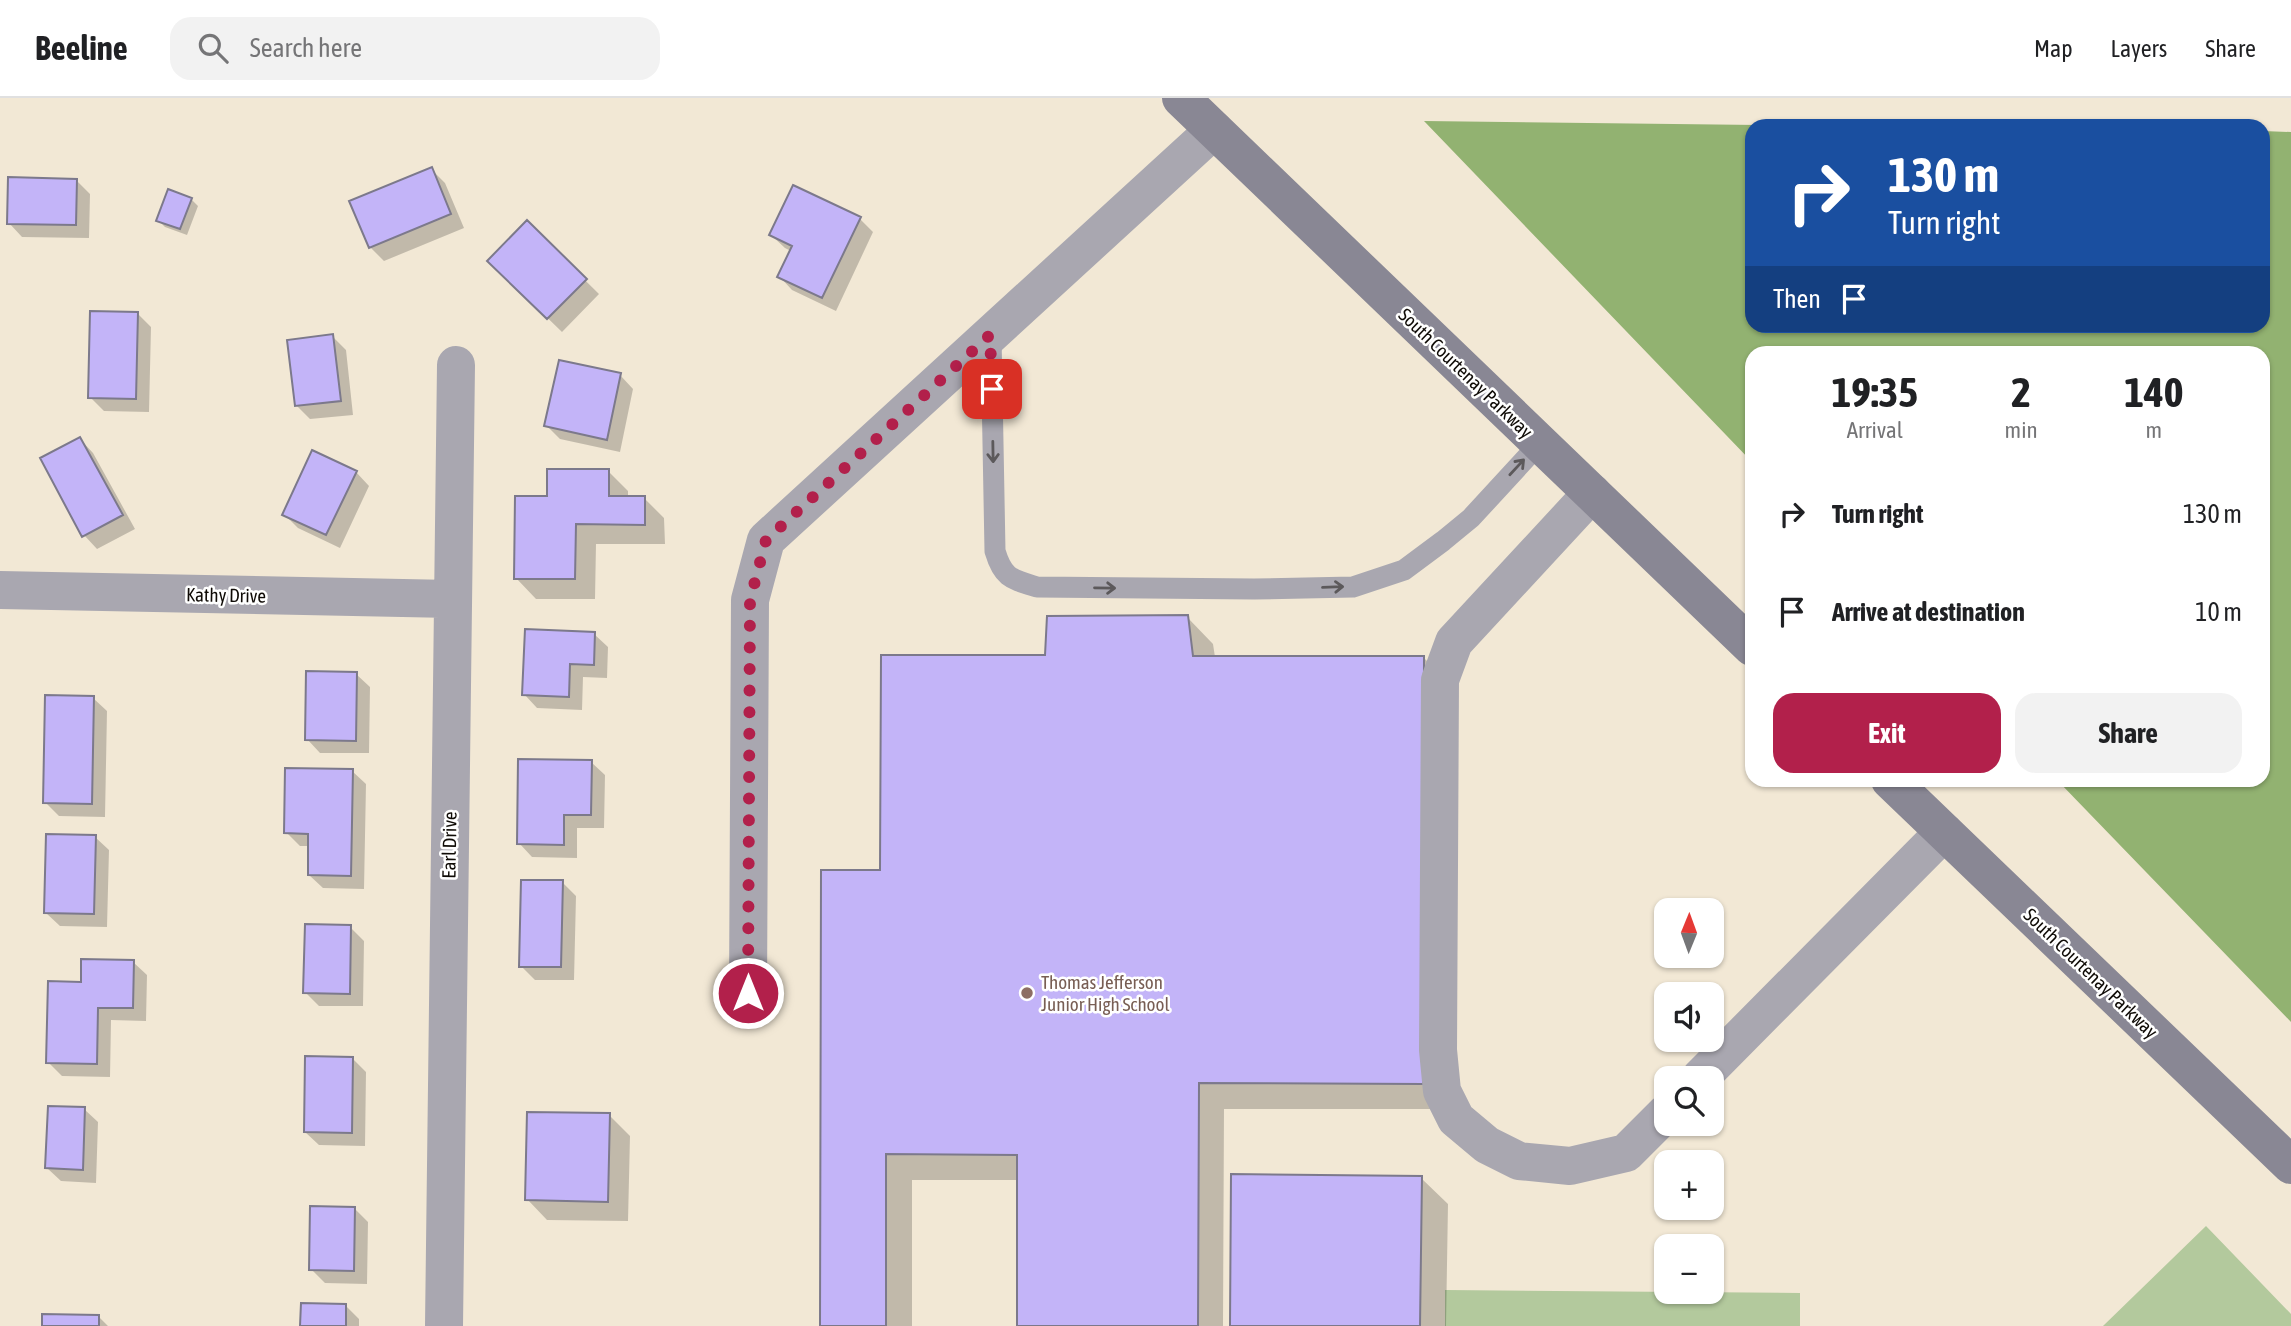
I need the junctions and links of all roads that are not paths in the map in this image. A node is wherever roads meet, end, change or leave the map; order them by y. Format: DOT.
graph roads {
  1 [pos="1181,98"];
  2 [pos="1214,130"];
  3 [pos="990,335"];
  4 [pos="456,365"];
  5 [pos="1539,444"];
  6 [pos="1592,493"];
  7 [pos="0,590"];
  8 [pos="452,599"];
  9 [pos="1745,640"];
  10 [pos="1897,787"];
  11 [pos="1944,832"];
  12 [pos="748,993"];
  13 [pos="1712,1066"];
  14 [pos="1654,1125"];
  15 [pos="2291,1165"];
  16 [pos="444,1326"];
  1 -- 2 [label="main road, South Courtenay Parkway"];
  2 -- 3 [label="street"];
  2 -- 5 [label="main road, South Courtenay Parkway"];
  3 -- 5 [label="lane, one-way"];
  3 -- 12 [label="street"];
  4 -- 8 [label="street, Earl Drive"];
  5 -- 6 [label="main road, South Courtenay Parkway"];
  6 -- 9 [label="main road, South Courtenay Parkway"];
  6 -- 14 [label="street"];
  7 -- 8 [label="street, Kathy Drive"];
  8 -- 16 [label="street, Earl Drive"];
  10 -- 11 [label="main road, South Courtenay Parkway"];
  11 -- 13 [label="street"];
  11 -- 15 [label="main road, South Courtenay Parkway"];
}
